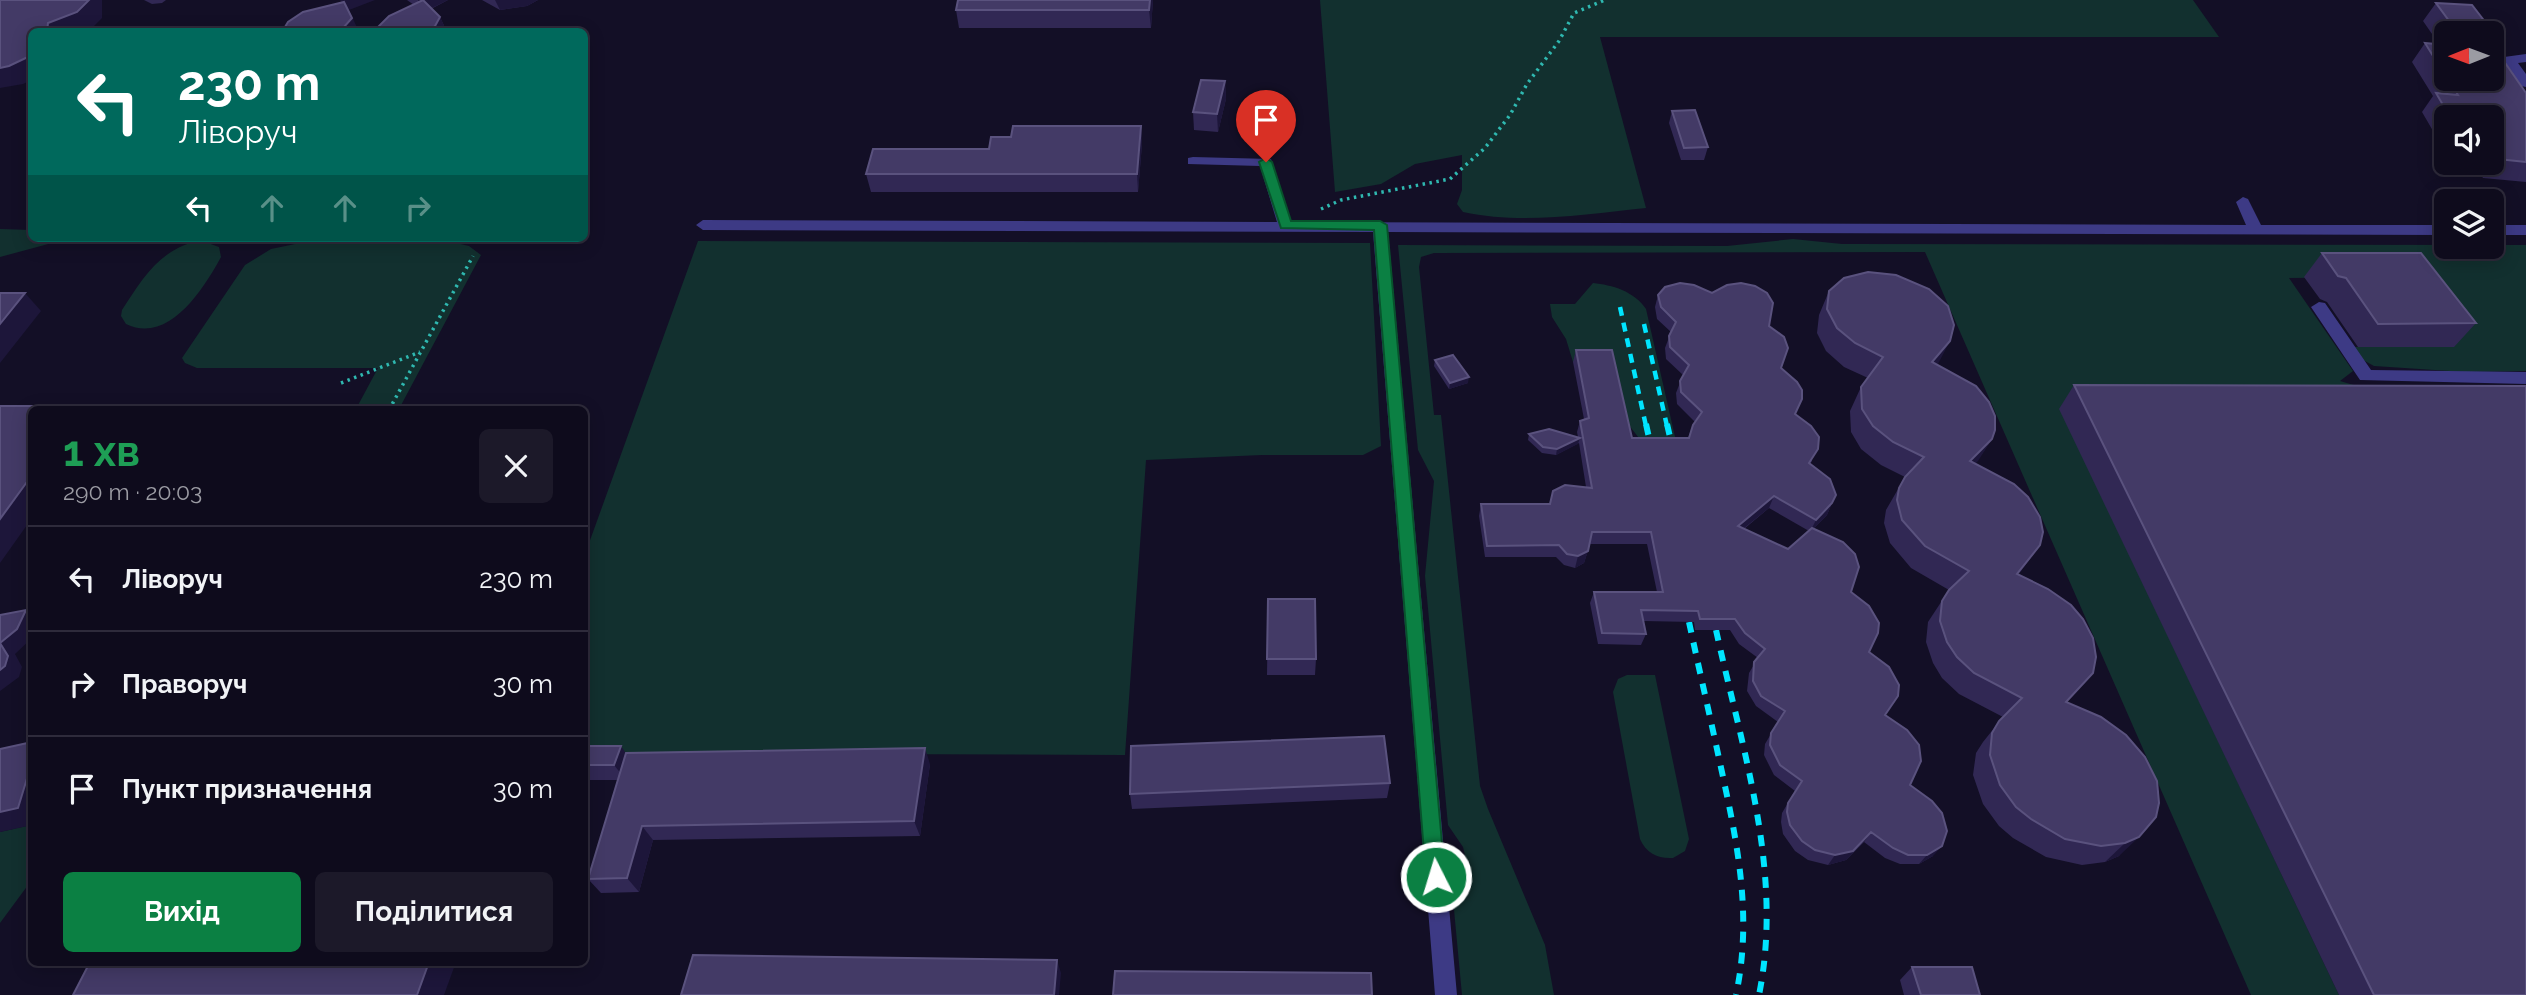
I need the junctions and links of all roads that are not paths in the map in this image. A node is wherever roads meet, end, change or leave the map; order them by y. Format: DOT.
graph roads {
  1 [pos="2526,58"];
  2 [pos="2526,83"];
  3 [pos="1193,161"];
  4 [pos="2243,202"];
  5 [pos="703,225"];
  6 [pos="1285,225"];
  7 [pos="1380,225"];
  8 [pos="2256,230"];
  9 [pos="2434,230"];
  10 [pos="2504,230"];
  11 [pos="2526,230"];
  12 [pos="2319,307"];
  13 [pos="2526,378"];
  14 [pos="1446,995"];
  1 -- 2 [label="street"];
  3 -- 6 [label="street"];
  4 -- 8 [label="street"];
  5 -- 6 [label="street"];
  6 -- 7 [label="street"];
  7 -- 8 [label="street"];
  7 -- 14 [label="street"];
  8 -- 9 [label="street"];
  10 -- 11 [label="street"];
  12 -- 13 [label="street"];
}
